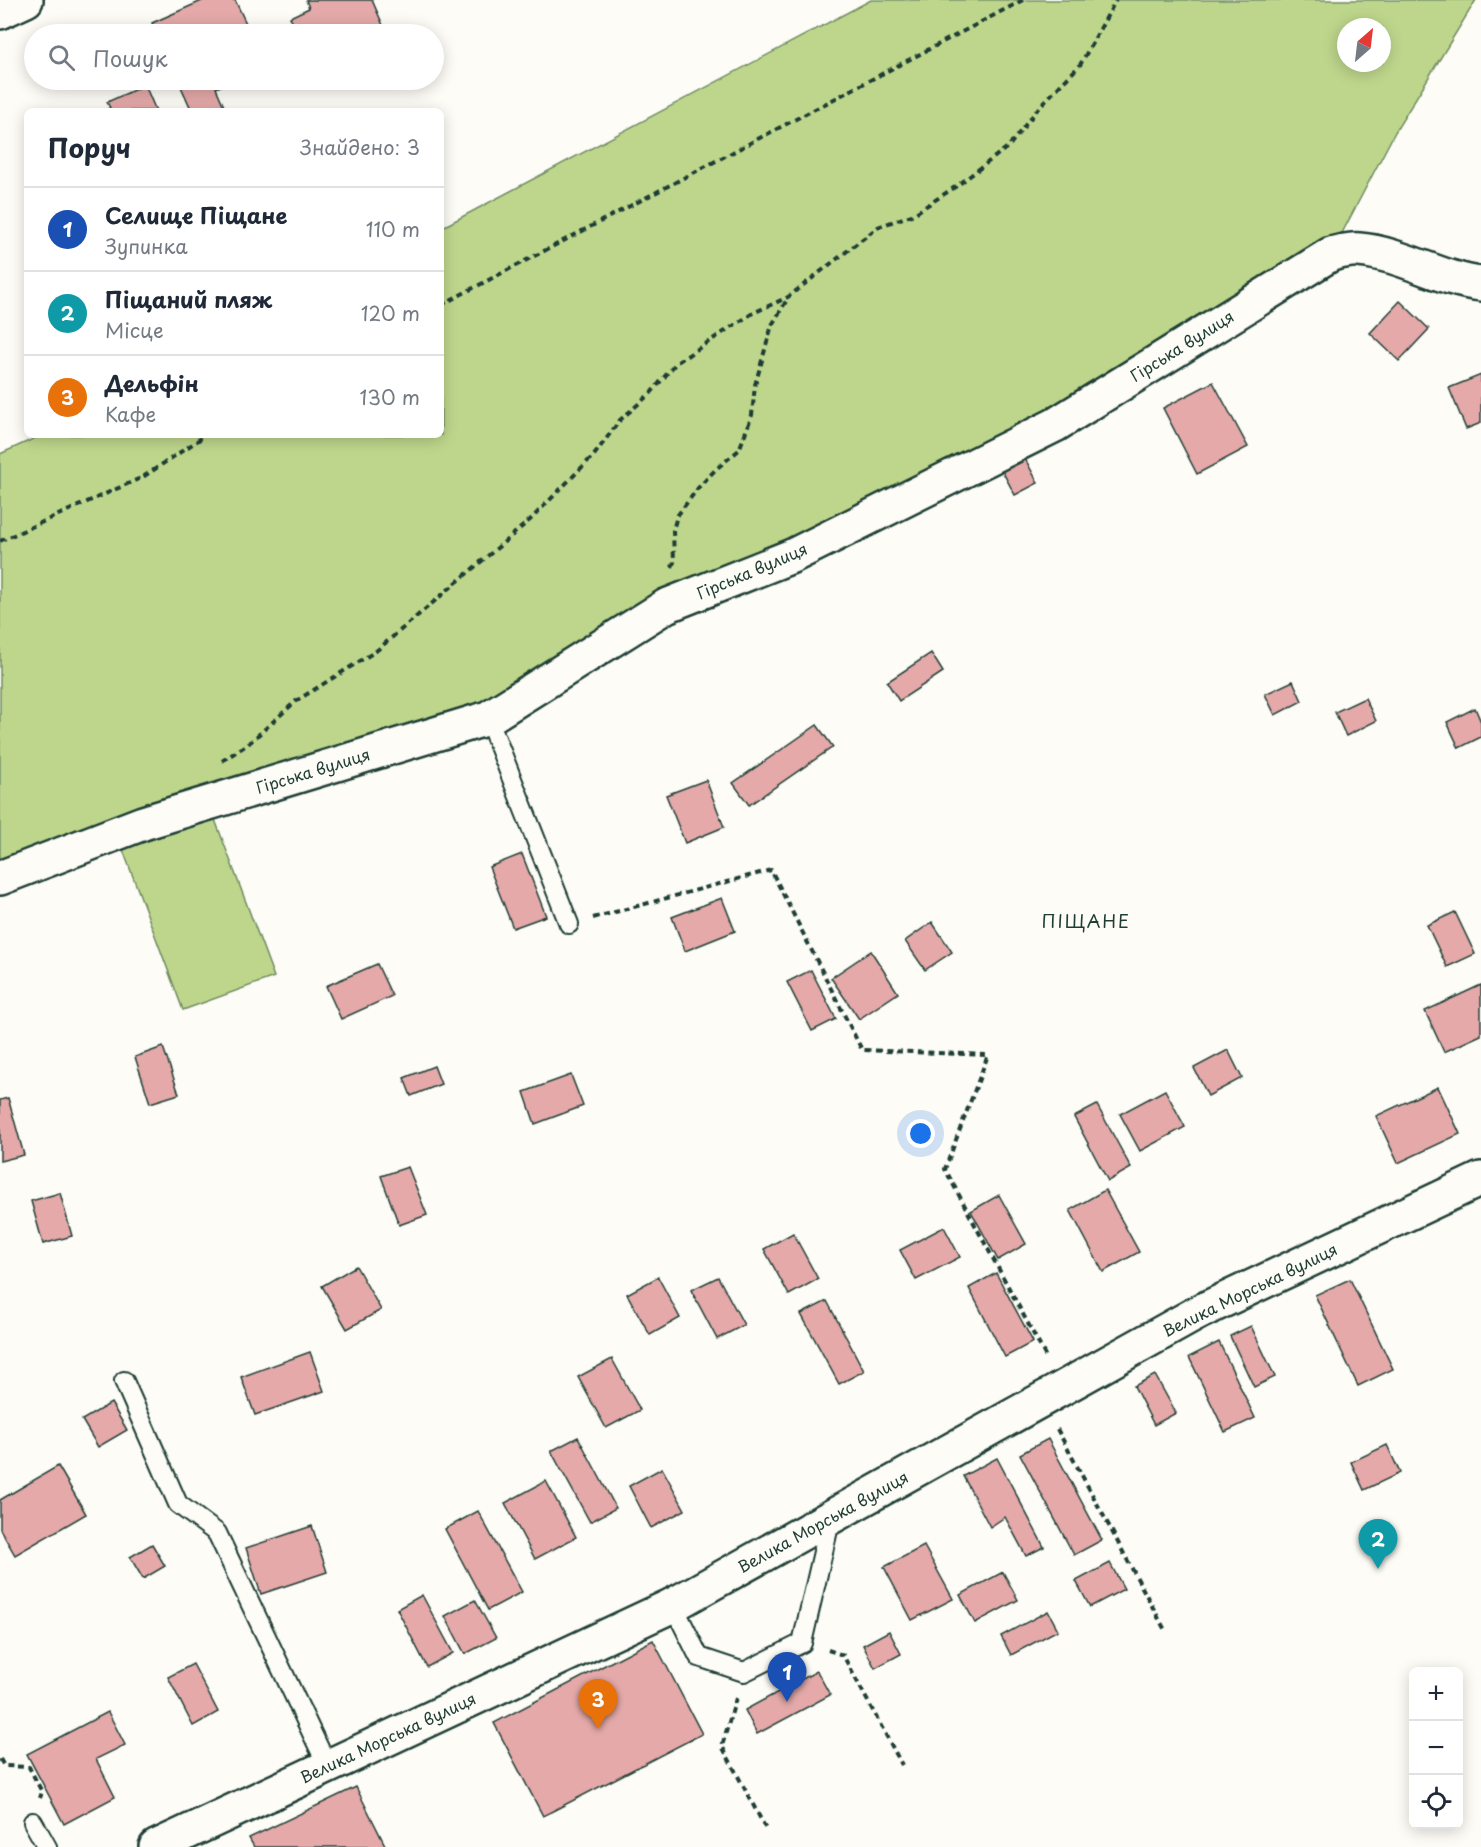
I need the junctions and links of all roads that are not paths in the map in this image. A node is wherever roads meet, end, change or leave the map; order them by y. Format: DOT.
graph roads {
  1 [pos="26,0"];
  2 [pos="0,12"];
  3 [pos="1481,284"];
  4 [pos="488,718"];
  5 [pos="0,878"];
  6 [pos="569,924"];
  7 [pos="1481,1179"];
  8 [pos="124,1381"];
  9 [pos="831,1517"];
  10 [pos="673,1605"];
  11 [pos="328,1767"];
  12 [pos="33,1822"];
  13 [pos="47,1847"];
  14 [pos="156,1847"];
  1 -- 2 [label="street"];
  3 -- 4 [label="street, Гірська вулиця"];
  4 -- 5 [label="street, Гірська вулиця"];
  4 -- 6 [label="lane"];
  7 -- 9 [label="street, Велика Морська вулиця"];
  8 -- 11 [label="lane"];
  9 -- 10 [label="street, Велика Морська вулиця"];
  9 -- 10 [label="lane"];
  10 -- 11 [label="street, Велика Морська вулиця"];
  11 -- 14 [label="street, Велика Морська вулиця"];
  12 -- 13 [label="lane"];
}
